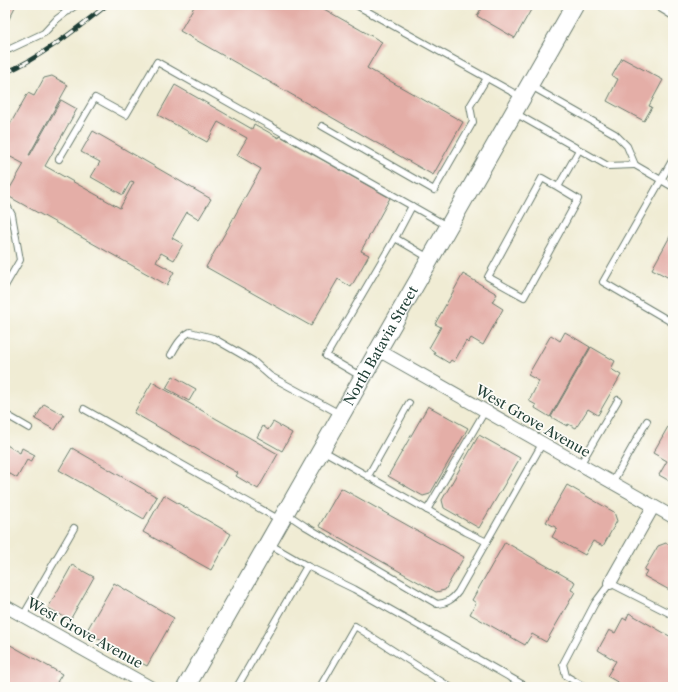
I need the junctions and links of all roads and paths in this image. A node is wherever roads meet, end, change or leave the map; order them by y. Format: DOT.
graph roads {
  1 [pos="59,5"];
  2 [pos="76,5"];
  3 [pos="356,5"];
  4 [pos="575,5"];
  5 [pos="655,5"];
  6 [pos="69,10"];
  7 [pos="673,16"];
  8 [pos="10,50"];
  9 [pos="487,78"];
  10 [pos="526,91"];
  11 [pos="514,112"];
  12 [pos="322,126"];
  13 [pos="579,150"];
  14 [pos="59,159"];
  15 [pos="673,159"];
  16 [pos="635,165"];
  17 [pos="661,180"];
  18 [pos="558,187"];
  19 [pos="673,187"];
  20 [pos="5,202"];
  21 [pos="412,206"];
  22 [pos="449,226"];
  23 [pos="394,238"];
  24 [pos="430,259"];
  25 [pos="5,286"];
  26 [pos="673,322"];
  27 [pos="378,350"];
  28 [pos="171,355"];
  29 [pos="362,378"];
  30 [pos="618,400"];
  31 [pos="409,403"];
  32 [pos="84,409"];
  33 [pos="485,411"];
  34 [pos="5,414"];
  35 [pos="341,415"];
  36 [pos="647,421"];
  37 [pos="29,428"];
  38 [pos="542,444"];
  39 [pos="322,449"];
  40 [pos="580,465"];
  41 [pos="368,476"];
  42 [pos="612,483"];
  43 [pos="653,507"];
  44 [pos="427,510"];
  45 [pos="283,517"];
  46 [pos="673,518"];
  47 [pos="74,528"];
  48 [pos="487,542"];
  49 [pos="268,543"];
  50 [pos="307,566"];
  51 [pos="610,582"];
  52 [pos="5,606"];
  53 [pos="673,615"];
  54 [pos="23,616"];
  55 [pos="150,687"];
  56 [pos="186,687"];
  57 [pos="237,687"];
  58 [pos="320,687"];
  59 [pos="450,687"];
  60 [pos="527,687"];
  61 [pos="585,687"];
  1 -- 6 [label="lane"];
  2 -- 6 [label="lane"];
  3 -- 9 [label="lane"];
  4 -- 10 [label="main road, North Batavia Street"];
  5 -- 7 [label="lane"];
  6 -- 8 [label="lane"];
  9 -- 10 [label="lane"];
  9 -- 12 [label="lane"];
  10 -- 11 [label="main road, North Batavia Street"];
  10 -- 16 [label="lane"];
  11 -- 13 [label="lane"];
  11 -- 22 [label="main road, North Batavia Street"];
  13 -- 16 [label="lane"];
  13 -- 18 [label="lane"];
  14 -- 21 [label="lane"];
  15 -- 17 [label="lane"];
  16 -- 17 [label="lane"];
  17 -- 19 [label="lane"];
  17 -- 26 [label="lane"];
  18 -- 18 [label="lane"];
  20 -- 25 [label="lane"];
  21 -- 22 [label="lane"];
  21 -- 23 [label="lane"];
  22 -- 24 [label="main road, North Batavia Street"];
  23 -- 24 [label="lane"];
  23 -- 29 [label="lane"];
  24 -- 27 [label="main road, North Batavia Street"];
  27 -- 29 [label="main road, North Batavia Street"];
  27 -- 33 [label="street, West Grove Avenue"];
  28 -- 35 [label="lane"];
  29 -- 35 [label="main road, North Batavia Street"];
  30 -- 40 [label="lane"];
  31 -- 41 [label="lane"];
  32 -- 45 [label="lane"];
  33 -- 38 [label="street, West Grove Avenue"];
  33 -- 44 [label="lane"];
  34 -- 37 [label="lane"];
  35 -- 39 [label="main road, North Batavia Street"];
  36 -- 42 [label="lane"];
  38 -- 40 [label="street, West Grove Avenue"];
  38 -- 48 [label="lane"];
  39 -- 41 [label="lane"];
  39 -- 45 [label="main road, North Batavia Street"];
  40 -- 42 [label="street, West Grove Avenue"];
  41 -- 44 [label="lane"];
  42 -- 43 [label="street, West Grove Avenue"];
  43 -- 46 [label="street, West Grove Avenue"];
  43 -- 51 [label="street"];
  44 -- 48 [label="lane"];
  45 -- 48 [label="lane"];
  45 -- 49 [label="main road, North Batavia Street"];
  47 -- 54 [label="lane"];
  49 -- 50 [label="lane"];
  49 -- 56 [label="main road, North Batavia Street"];
  50 -- 57 [label="lane"];
  50 -- 60 [label="lane"];
  51 -- 53 [label="lane"];
  51 -- 61 [label="lane"];
  52 -- 54 [label="street, West Grove Avenue"];
  54 -- 55 [label="street, West Grove Avenue"];
  58 -- 59 [label="lane"];
}
